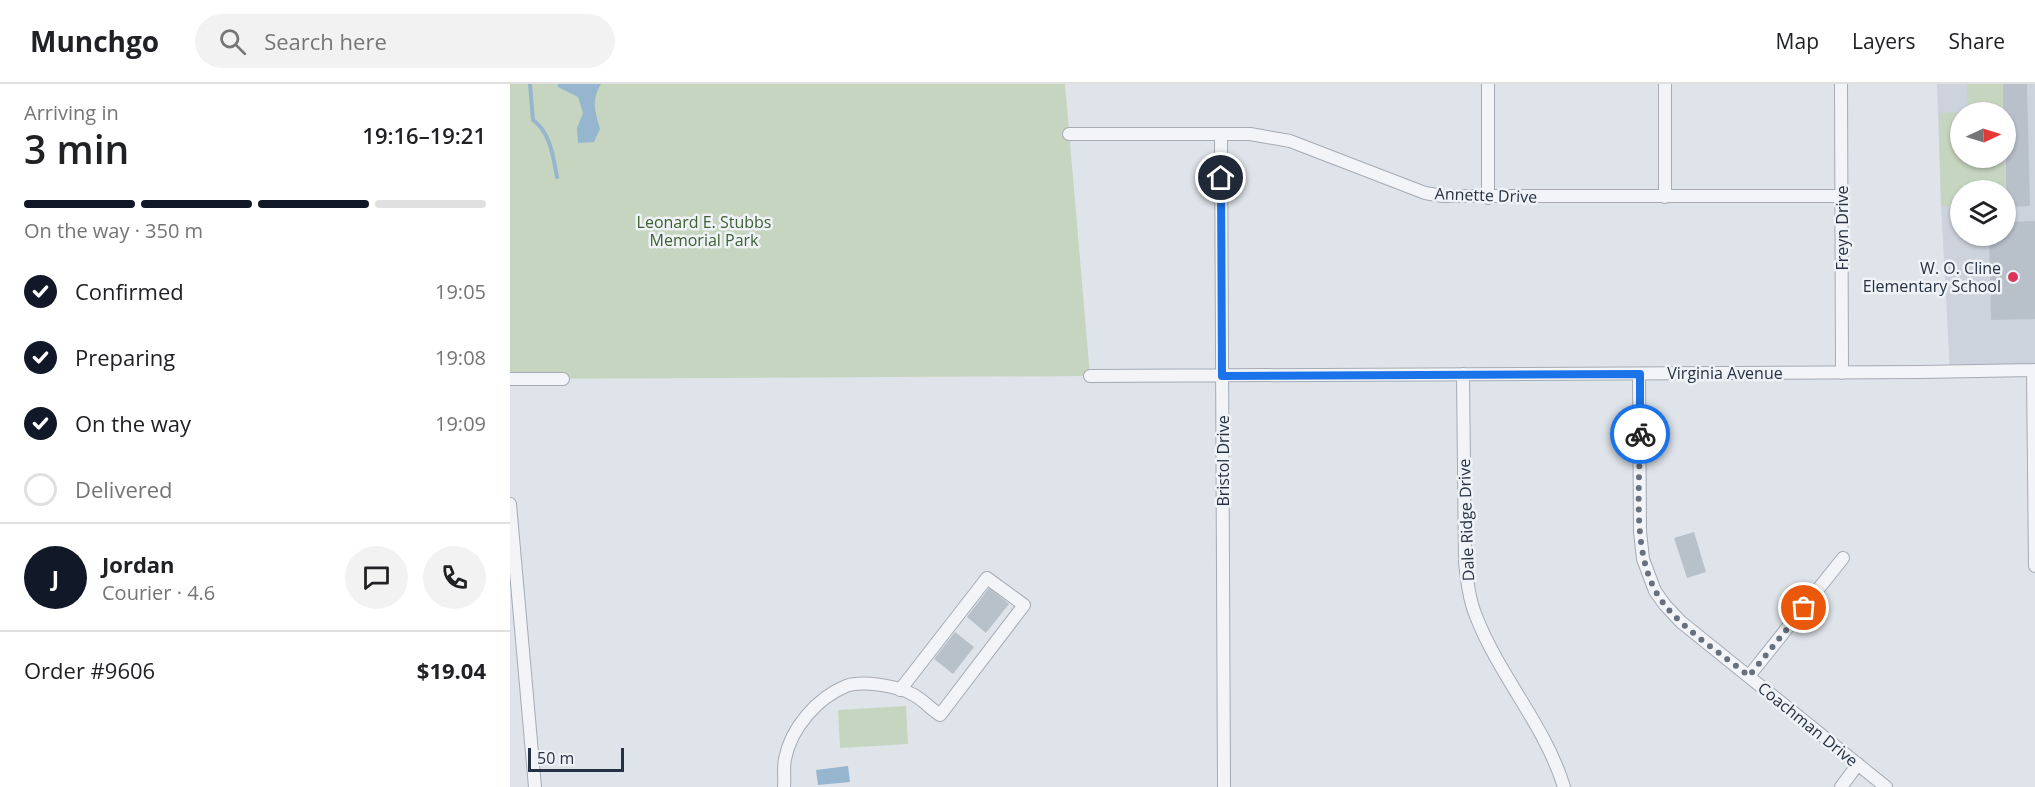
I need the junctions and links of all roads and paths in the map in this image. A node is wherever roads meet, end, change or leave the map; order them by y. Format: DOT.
graph roads {
  1 [pos="1488,84"];
  2 [pos="1665,84"];
  3 [pos="1841,84"];
  4 [pos="1070,134"];
  5 [pos="1221,134"];
  6 [pos="1842,196"];
  7 [pos="1665,197"];
  8 [pos="1488,198"];
  9 [pos="2034,370"];
  10 [pos="1842,373"];
  11 [pos="1463,374"];
  12 [pos="1640,374"];
  13 [pos="1090,376"];
  14 [pos="1222,376"];
  15 [pos="510,379"];
  16 [pos="563,379"];
  17 [pos="510,504"];
  18 [pos="1843,558"];
  19 [pos="2035,566"];
  20 [pos="1749,676"];
  21 [pos="900,690"];
  22 [pos="1858,764"];
  23 [pos="535,787"];
  24 [pos="784,787"];
  25 [pos="1224,787"];
  26 [pos="1564,787"];
  27 [pos="1841,787"];
  28 [pos="1886,787"];
  1 -- 8 [label="street"];
  2 -- 7 [label="street"];
  3 -- 6 [label="street, Freyn Drive"];
  4 -- 5 [label="street, Annette Drive"];
  5 -- 8 [label="street, Annette Drive"];
  5 -- 14 [label="street, Bristol Drive"];
  6 -- 7 [label="street, Annette Drive"];
  6 -- 10 [label="street, Freyn Drive"];
  7 -- 8 [label="street, Annette Drive"];
  9 -- 10 [label="street, Virginia Avenue"];
  9 -- 19 [label="street"];
  10 -- 12 [label="street, Virginia Avenue"];
  11 -- 12 [label="street, Virginia Avenue"];
  11 -- 14 [label="street, Virginia Avenue"];
  11 -- 26 [label="street, Dale Ridge Drive"];
  12 -- 20 [label="street, Coachman Drive"];
  13 -- 14 [label="street, Virginia Avenue"];
  14 -- 25 [label="street, Bristol Drive"];
  15 -- 16 [label="street"];
  17 -- 23 [label="street"];
  18 -- 20 [label="street"];
  20 -- 22 [label="street, Coachman Drive"];
  21 -- 21 [label="street"];
  21 -- 24 [label="street"];
  22 -- 27 [label="street"];
  22 -- 28 [label="street, Coachman Drive"];
}
